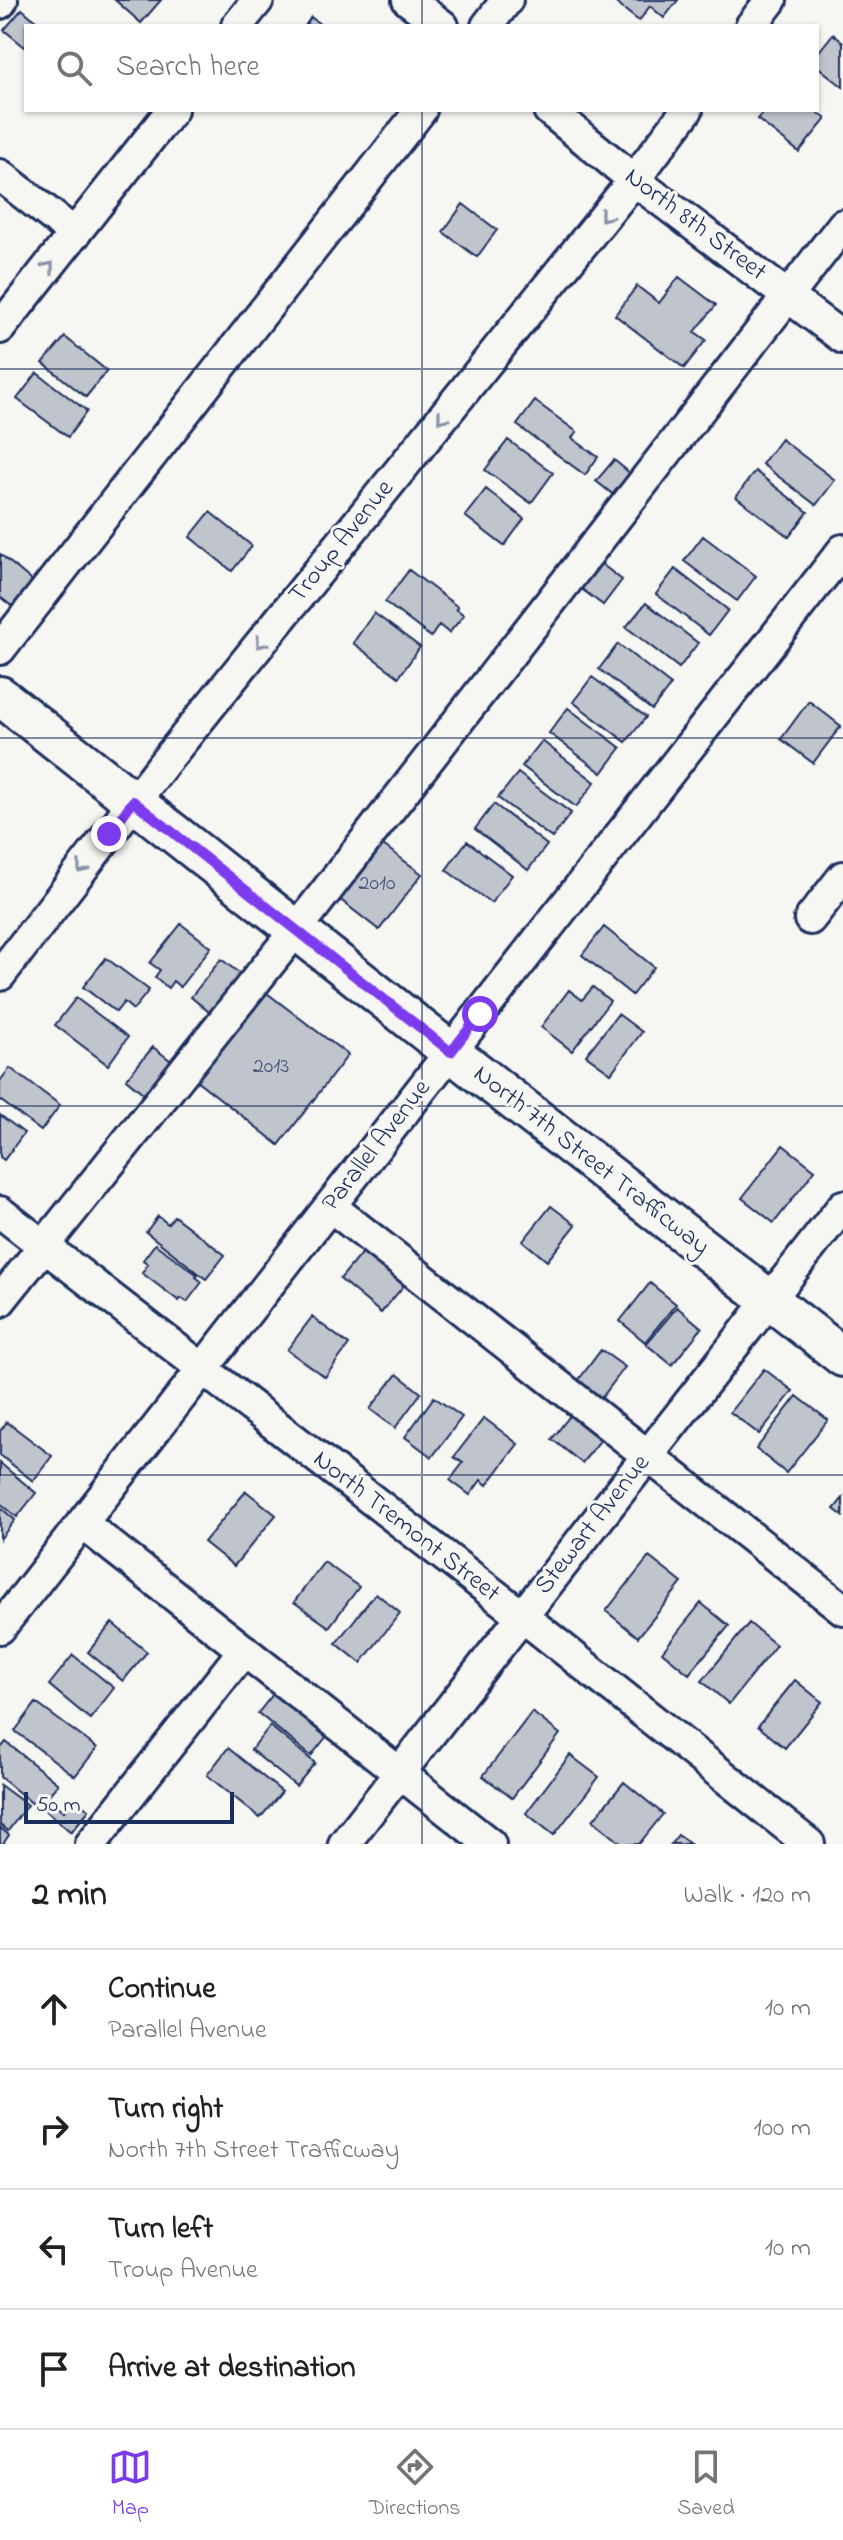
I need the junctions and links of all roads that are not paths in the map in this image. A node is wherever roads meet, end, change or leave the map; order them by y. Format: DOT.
graph roads {
  1 [pos="258,0"];
  2 [pos="408,0"];
  3 [pos="507,0"];
  4 [pos="771,0"];
  5 [pos="239,24"];
  6 [pos="440,24"];
  7 [pos="489,24"];
  8 [pos="753,24"];
  9 [pos="170,112"];
  10 [pos="419,112"];
  11 [pos="551,112"];
  12 [pos="685,112"];
  13 [pos="0,175"];
  14 [pos="634,180"];
  15 [pos="843,225"];
  16 [pos="75,234"];
  17 [pos="788,295"];
  18 [pos="0,328"];
  19 [pos="843,338"];
  20 [pos="843,550"];
  21 [pos="0,649"];
  22 [pos="0,696"];
  23 [pos="133,801"];
  24 [pos="843,877"];
  25 [pos="810,919"];
  26 [pos="296,930"];
  27 [pos="0,975"];
  28 [pos="451,1052"];
  29 [pos="330,1206"];
  30 [pos="843,1206"];
  31 [pos="0,1212"];
  32 [pos="43,1245"];
  33 [pos="770,1300"];
  34 [pos="0,1301"];
  35 [pos="843,1357"];
  36 [pos="201,1369"];
  37 [pos="647,1457"];
  38 [pos="82,1523"];
  39 [pos="843,1609"];
  40 [pos="522,1616"];
  41 [pos="0,1628"];
  42 [pos="244,1650"];
  43 [pos="399,1773"];
  44 [pos="91,1844"];
  45 [pos="344,1844"];
  46 [pos="490,1844"];
  47 [pos="809,1844"];
  1 -- 5 [label="street"];
  2 -- 6 [label="street"];
  3 -- 7 [label="street"];
  4 -- 8 [label="street"];
  9 -- 16 [label="street"];
  10 -- 21 [label="street"];
  11 -- 14 [label="street, North 8th Street"];
  12 -- 14 [label="street, Troup Avenue"];
  13 -- 16 [label="street"];
  14 -- 17 [label="street, North 8th Street"];
  14 -- 23 [label="street, Troup Avenue, one-way"];
  15 -- 17 [label="street"];
  18 -- 16 [label="street, one-way"];
  17 -- 19 [label="street, North 8th Street"];
  17 -- 26 [label="street"];
  20 -- 28 [label="street, Parallel Avenue"];
  22 -- 23 [label="main road, North 7th Street Trafficway"];
  23 -- 26 [label="main road, North 7th Street Trafficway"];
  23 -- 27 [label="street, Troup Avenue, one-way"];
  24 -- 25 [label="street"];
  26 -- 28 [label="main road, North 7th Street Trafficway"];
  26 -- 32 [label="street"];
  28 -- 29 [label="street, Parallel Avenue"];
  28 -- 33 [label="main road, North 7th Street Trafficway"];
  29 -- 36 [label="street, Parallel Avenue"];
  29 -- 37 [label="street"];
  30 -- 33 [label="street, Stewart Avenue"];
  31 -- 32 [label="street, North Tremont Street"];
  32 -- 34 [label="street"];
  32 -- 36 [label="street, North Tremont Street"];
  33 -- 35 [label="main road, North 7th Street Trafficway"];
  33 -- 37 [label="street, Stewart Avenue"];
  36 -- 38 [label="street, Parallel Avenue"];
  36 -- 40 [label="street, North Tremont Street"];
  37 -- 39 [label="street"];
  37 -- 40 [label="street, Stewart Avenue"];
  38 -- 41 [label="street, Parallel Avenue"];
  38 -- 42 [label="street"];
  40 -- 43 [label="street, Stewart Avenue"];
  40 -- 47 [label="street, North Tremont Street"];
  42 -- 43 [label="street"];
  42 -- 44 [label="street"];
  43 -- 45 [label="street, Stewart Avenue"];
  43 -- 46 [label="street"];
}
